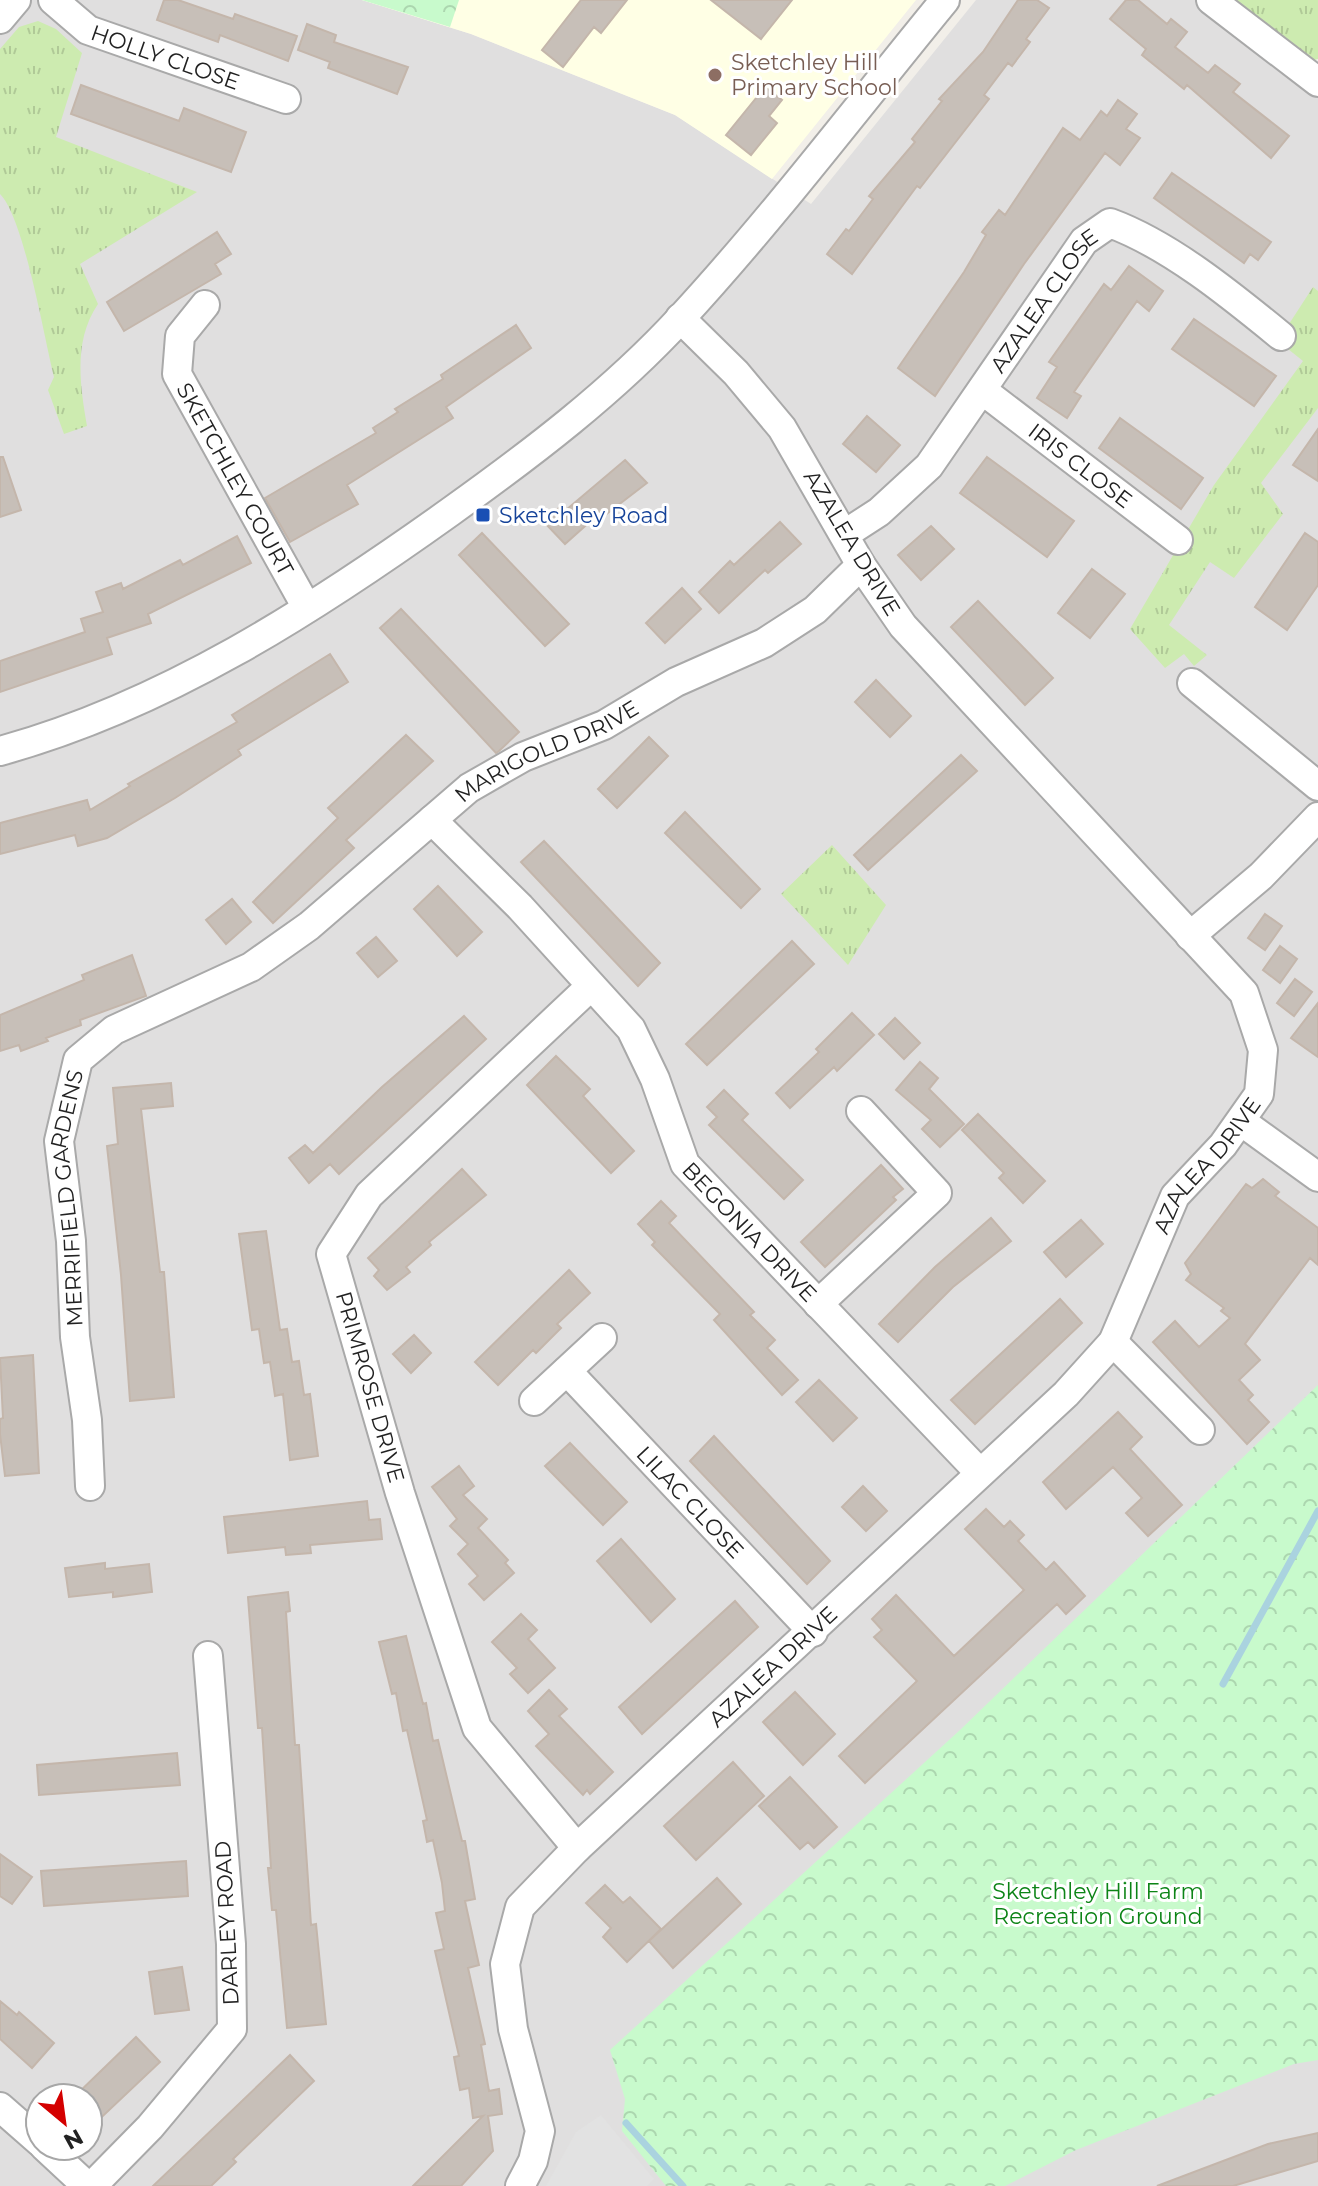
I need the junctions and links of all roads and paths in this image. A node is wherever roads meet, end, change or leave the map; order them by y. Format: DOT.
graph roads {
  1 [pos="16,0"];
  2 [pos="53,0"];
  3 [pos="945,0"];
  4 [pos="1211,0"];
  5 [pos="0,19"];
  6 [pos="1318,82"];
  7 [pos="286,99"];
  8 [pos="205,305"];
  9 [pos="680,318"];
  10 [pos="1281,336"];
  11 [pos="982,390"];
  12 [pos="845,534"];
  13 [pos="1178,540"];
  14 [pos="861,565"];
  15 [pos="307,608"];
  16 [pos="1192,683"];
  17 [pos="0,751"];
  18 [pos="1318,786"];
  19 [pos="1318,817"];
  20 [pos="432,820"];
  21 [pos="1190,936"];
  22 [pos="251,967"];
  23 [pos="591,986"];
  24 [pos="861,1111"];
  25 [pos="1242,1122"];
  26 [pos="1318,1177"];
  27 [pos="818,1304"];
  28 [pos="602,1338"];
  29 [pos="1113,1342"];
  30 [pos="567,1371"];
  31 [pos="534,1401"];
  32 [pos="1200,1430"];
  33 [pos="980,1473"];
  34 [pos="90,1486"];
  35 [pos="813,1632"];
  36 [pos="208,1656"];
  37 [pos="577,1848"];
  38 [pos="0,2107"];
  39 [pos="24,2128"];
  40 [pos="63,2162"];
  41 [pos="90,2186"];
  42 [pos="520,2186"];
  1 -- 5 [label="street"];
  2 -- 7 [label="street, HOLLY CLOSE"];
  3 -- 9 [label="street"];
  4 -- 6 [label="street"];
  8 -- 15 [label="street, SKETCHLEY COURT"];
  9 -- 12 [label="street, AZALEA DRIVE"];
  9 -- 15 [label="street"];
  10 -- 11 [label="street, AZALEA CLOSE"];
  11 -- 12 [label="street, AZALEA CLOSE"];
  11 -- 13 [label="street, IRIS CLOSE"];
  12 -- 14 [label="street, AZALEA DRIVE"];
  14 -- 20 [label="street, MARIGOLD DRIVE"];
  14 -- 21 [label="street, AZALEA DRIVE"];
  15 -- 17 [label="street"];
  16 -- 18 [label="street"];
  19 -- 21 [label="street"];
  20 -- 22 [label="street, MARIGOLD DRIVE"];
  20 -- 23 [label="street, BEGONIA DRIVE"];
  21 -- 25 [label="street, AZALEA DRIVE"];
  22 -- 34 [label="street, MERRIFIELD GARDENS"];
  23 -- 27 [label="street, BEGONIA DRIVE"];
  23 -- 37 [label="street, PRIMROSE DRIVE"];
  24 -- 27 [label="street"];
  25 -- 26 [label="street"];
  25 -- 29 [label="street, AZALEA DRIVE"];
  27 -- 33 [label="street, BEGONIA DRIVE"];
  28 -- 30 [label="street"];
  29 -- 32 [label="street"];
  29 -- 33 [label="street, AZALEA DRIVE"];
  30 -- 31 [label="street"];
  30 -- 35 [label="street, LILAC CLOSE"];
  33 -- 35 [label="street, AZALEA DRIVE"];
  35 -- 37 [label="street, AZALEA DRIVE"];
  36 -- 41 [label="street, DARLEY ROAD"];
  37 -- 42 [label="street, AZALEA DRIVE"];
  38 -- 39 [label="street"];
  40 -- 41 [label="street"];
}
